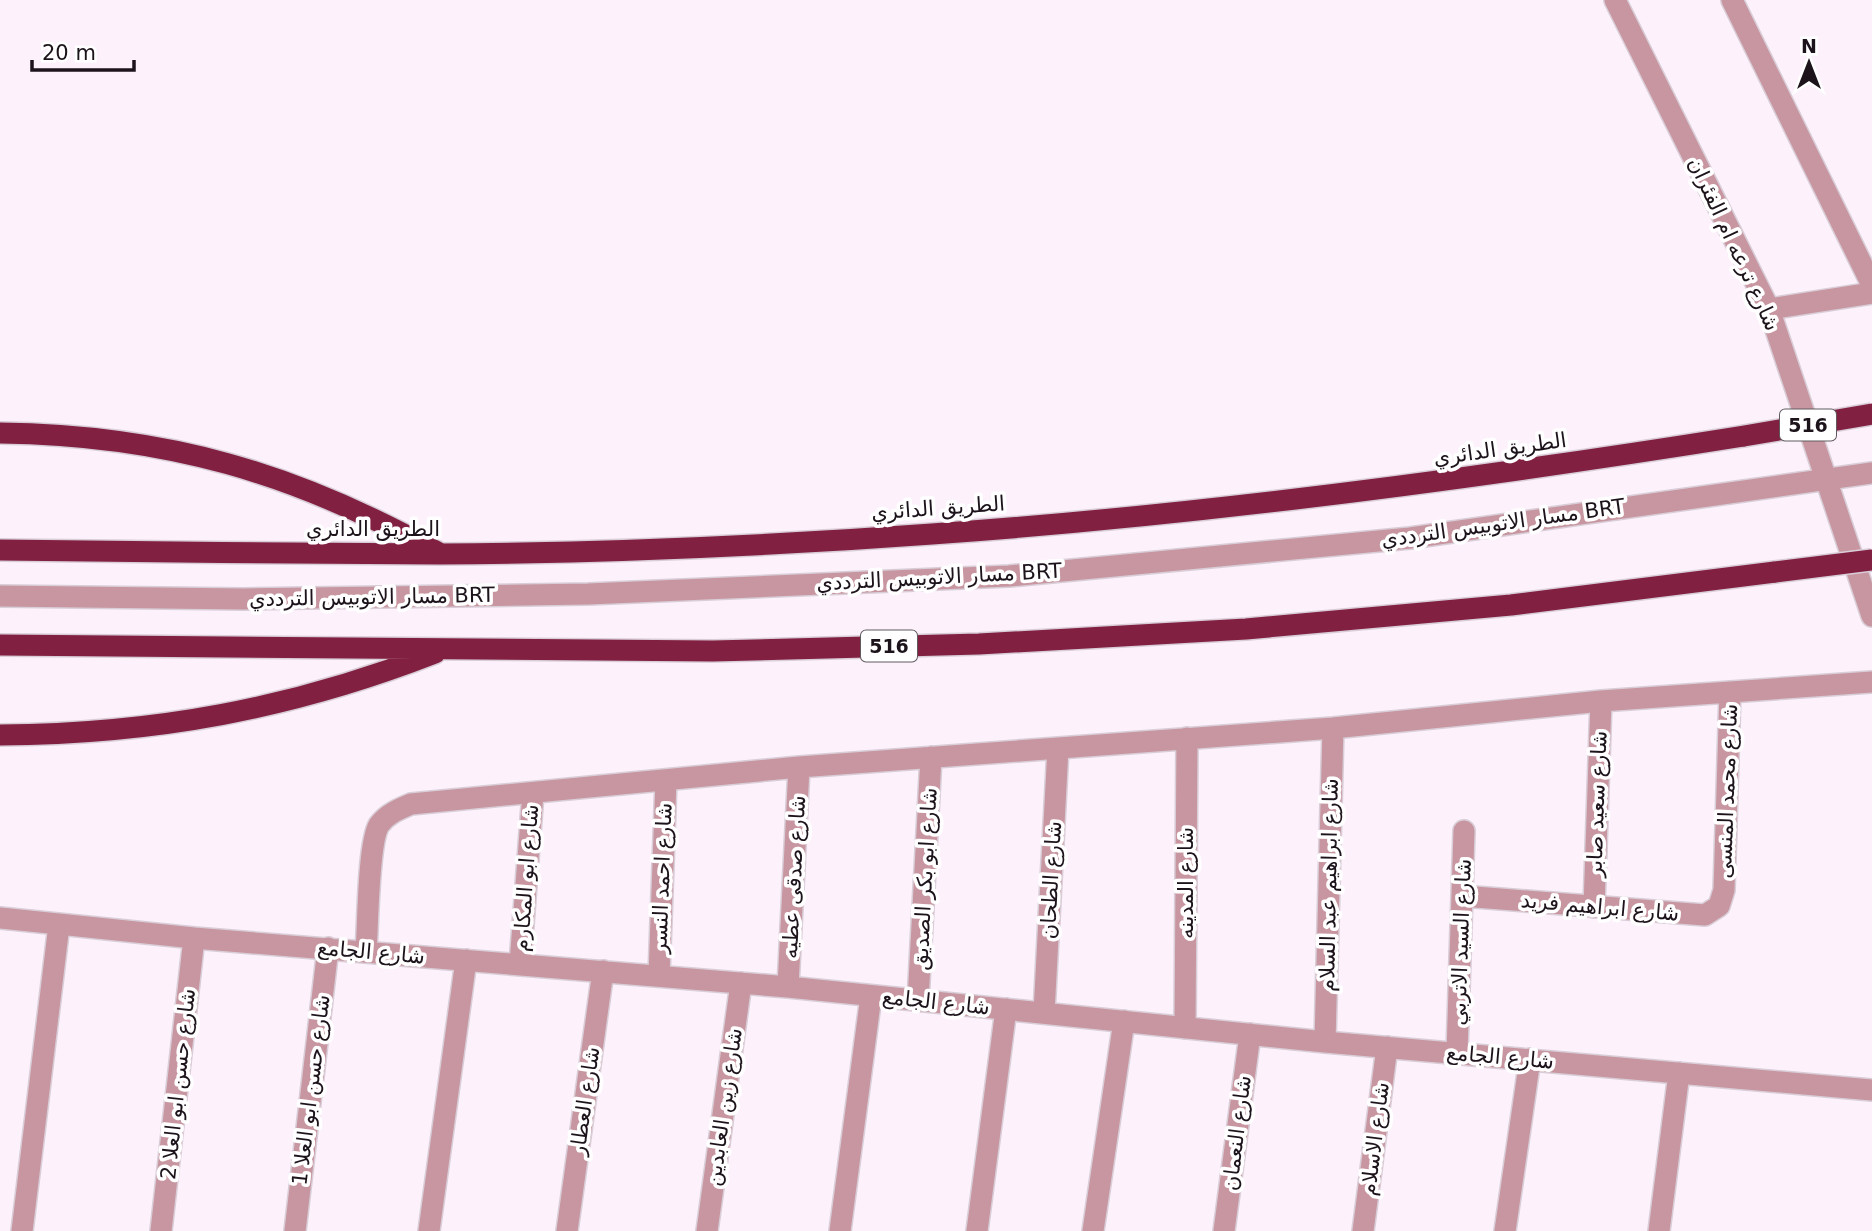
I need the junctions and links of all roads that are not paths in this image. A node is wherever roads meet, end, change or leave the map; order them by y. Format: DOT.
graph roads {
  1 [pos="1615,0"];
  2 [pos="1732,0"];
  3 [pos="1872,285"];
  4 [pos="1872,293"];
  5 [pos="1769,309"];
  6 [pos="1872,414"];
  7 [pos="0,433"];
  8 [pos="1872,473"];
  9 [pos="0,550"];
  10 [pos="441,554"];
  11 [pos="1872,560"];
  12 [pos="0,596"];
  13 [pos="1872,616"];
  14 [pos="0,645"];
  15 [pos="446,649"];
  16 [pos="1872,682"];
  17 [pos="1730,692"];
  18 [pos="1601,701"];
  19 [pos="1333,728"];
  20 [pos="0,735"];
  21 [pos="1187,738"];
  22 [pos="1058,748"];
  23 [pos="932,757"];
  24 [pos="799,767"];
  25 [pos="666,780"];
  26 [pos="533,793"];
  27 [pos="1464,831"];
  28 [pos="1724,890"];
  29 [pos="1462,896"];
  30 [pos="1594,907"];
  31 [pos="0,918"];
  32 [pos="59,925"];
  33 [pos="194,938"];
  34 [pos="328,948"];
  35 [pos="366,952"];
  36 [pos="466,960"];
  37 [pos="520,964"];
  38 [pos="603,971"];
  39 [pos="659,976"];
  40 [pos="741,983"];
  41 [pos="788,987"];
  42 [pos="871,996"];
  43 [pos="918,1001"];
  44 [pos="1006,1009"];
  45 [pos="1044,1013"];
  46 [pos="1124,1021"];
  47 [pos="1185,1028"];
  48 [pos="1250,1034"];
  49 [pos="1325,1042"];
  50 [pos="1387,1047"];
  51 [pos="1457,1053"];
  52 [pos="1530,1059"];
  53 [pos="1679,1073"];
  54 [pos="1872,1090"];
  55 [pos="22,1231"];
  56 [pos="161,1231"];
  57 [pos="295,1231"];
  58 [pos="429,1231"];
  59 [pos="567,1231"];
  60 [pos="707,1231"];
  61 [pos="840,1231"];
  62 [pos="977,1231"];
  63 [pos="1093,1231"];
  64 [pos="1224,1231"];
  65 [pos="1363,1231"];
  66 [pos="1505,1231"];
  67 [pos="1659,1231"];
  1 -- 5 [label="street, شارع ترعه ام الفئران"];
  2 -- 3 [label="street"];
  4 -- 5 [label="street"];
  5 -- 13 [label="street, شارع ترعه ام الفئران"];
  6 -- 10 [label="highway, الطريق الدائري / 516, bridge"];
  7 -- 10 [label="highway"];
  8 -- 12 [label="street, مسار الاتوبيس الترددي BRT"];
  9 -- 10 [label="highway, الطريق الدائري / 516"];
  11 -- 15 [label="highway, 516, bridge"];
  14 -- 15 [label="highway, 516"];
  15 -- 20 [label="highway"];
  16 -- 17 [label="street"];
  17 -- 18 [label="street"];
  17 -- 28 [label="street, شارع محمد المنسى"];
  18 -- 19 [label="street"];
  18 -- 30 [label="street, شارع سعيد صابر"];
  19 -- 21 [label="street"];
  19 -- 49 [label="street, شارع ابراهيم عبد السلام"];
  21 -- 22 [label="street"];
  21 -- 47 [label="street, شارع المدينه"];
  22 -- 23 [label="street"];
  22 -- 45 [label="street, شارع الطحان"];
  23 -- 24 [label="street"];
  23 -- 43 [label="street, شارع ابو بكر الصديق"];
  24 -- 25 [label="street"];
  24 -- 41 [label="street, شارع صدقى عطيه"];
  25 -- 26 [label="street"];
  25 -- 39 [label="street, شارع احمد النسر"];
  26 -- 35 [label="street"];
  26 -- 37 [label="street, شارع ابو المكارم"];
  27 -- 29 [label="street, شارع السيد الاتربي"];
  28 -- 30 [label="street, شارع ابراهيم فريد"];
  29 -- 30 [label="street, شارع ابراهيم فريد"];
  29 -- 51 [label="street, شارع السيد الاتربي"];
  31 -- 32 [label="street, شارع الجامع"];
  32 -- 33 [label="street, شارع الجامع"];
  32 -- 55 [label="street"];
  33 -- 34 [label="street, شارع الجامع"];
  33 -- 56 [label="street, شارع حسن ابو العلا 2"];
  34 -- 35 [label="street, شارع الجامع"];
  34 -- 57 [label="street, شارع حسن ابو العلا 1"];
  35 -- 36 [label="street, شارع الجامع"];
  36 -- 37 [label="street, شارع الجامع"];
  36 -- 58 [label="street"];
  37 -- 38 [label="street, شارع الجامع"];
  38 -- 39 [label="street, شارع الجامع"];
  38 -- 59 [label="street, شارع العطار"];
  39 -- 40 [label="street, شارع الجامع"];
  40 -- 41 [label="street, شارع الجامع"];
  40 -- 60 [label="street, شارع زين العابدين"];
  41 -- 42 [label="street, شارع الجامع"];
  42 -- 43 [label="street, شارع الجامع"];
  42 -- 61 [label="street"];
  43 -- 44 [label="street, شارع الجامع"];
  44 -- 45 [label="street, شارع الجامع"];
  44 -- 62 [label="street"];
  45 -- 46 [label="street, شارع الجامع"];
  46 -- 47 [label="street, شارع الجامع"];
  46 -- 63 [label="street"];
  47 -- 48 [label="street, شارع الجامع"];
  48 -- 49 [label="street, شارع الجامع"];
  48 -- 64 [label="street, شارع النعمان"];
  49 -- 50 [label="street, شارع الجامع"];
  50 -- 51 [label="street, شارع الجامع"];
  50 -- 65 [label="street, شارع الاسلام"];
  51 -- 52 [label="street, شارع الجامع"];
  52 -- 53 [label="street, شارع الجامع"];
  52 -- 66 [label="street"];
  53 -- 54 [label="street, شارع الجامع"];
  53 -- 67 [label="street"];
}
